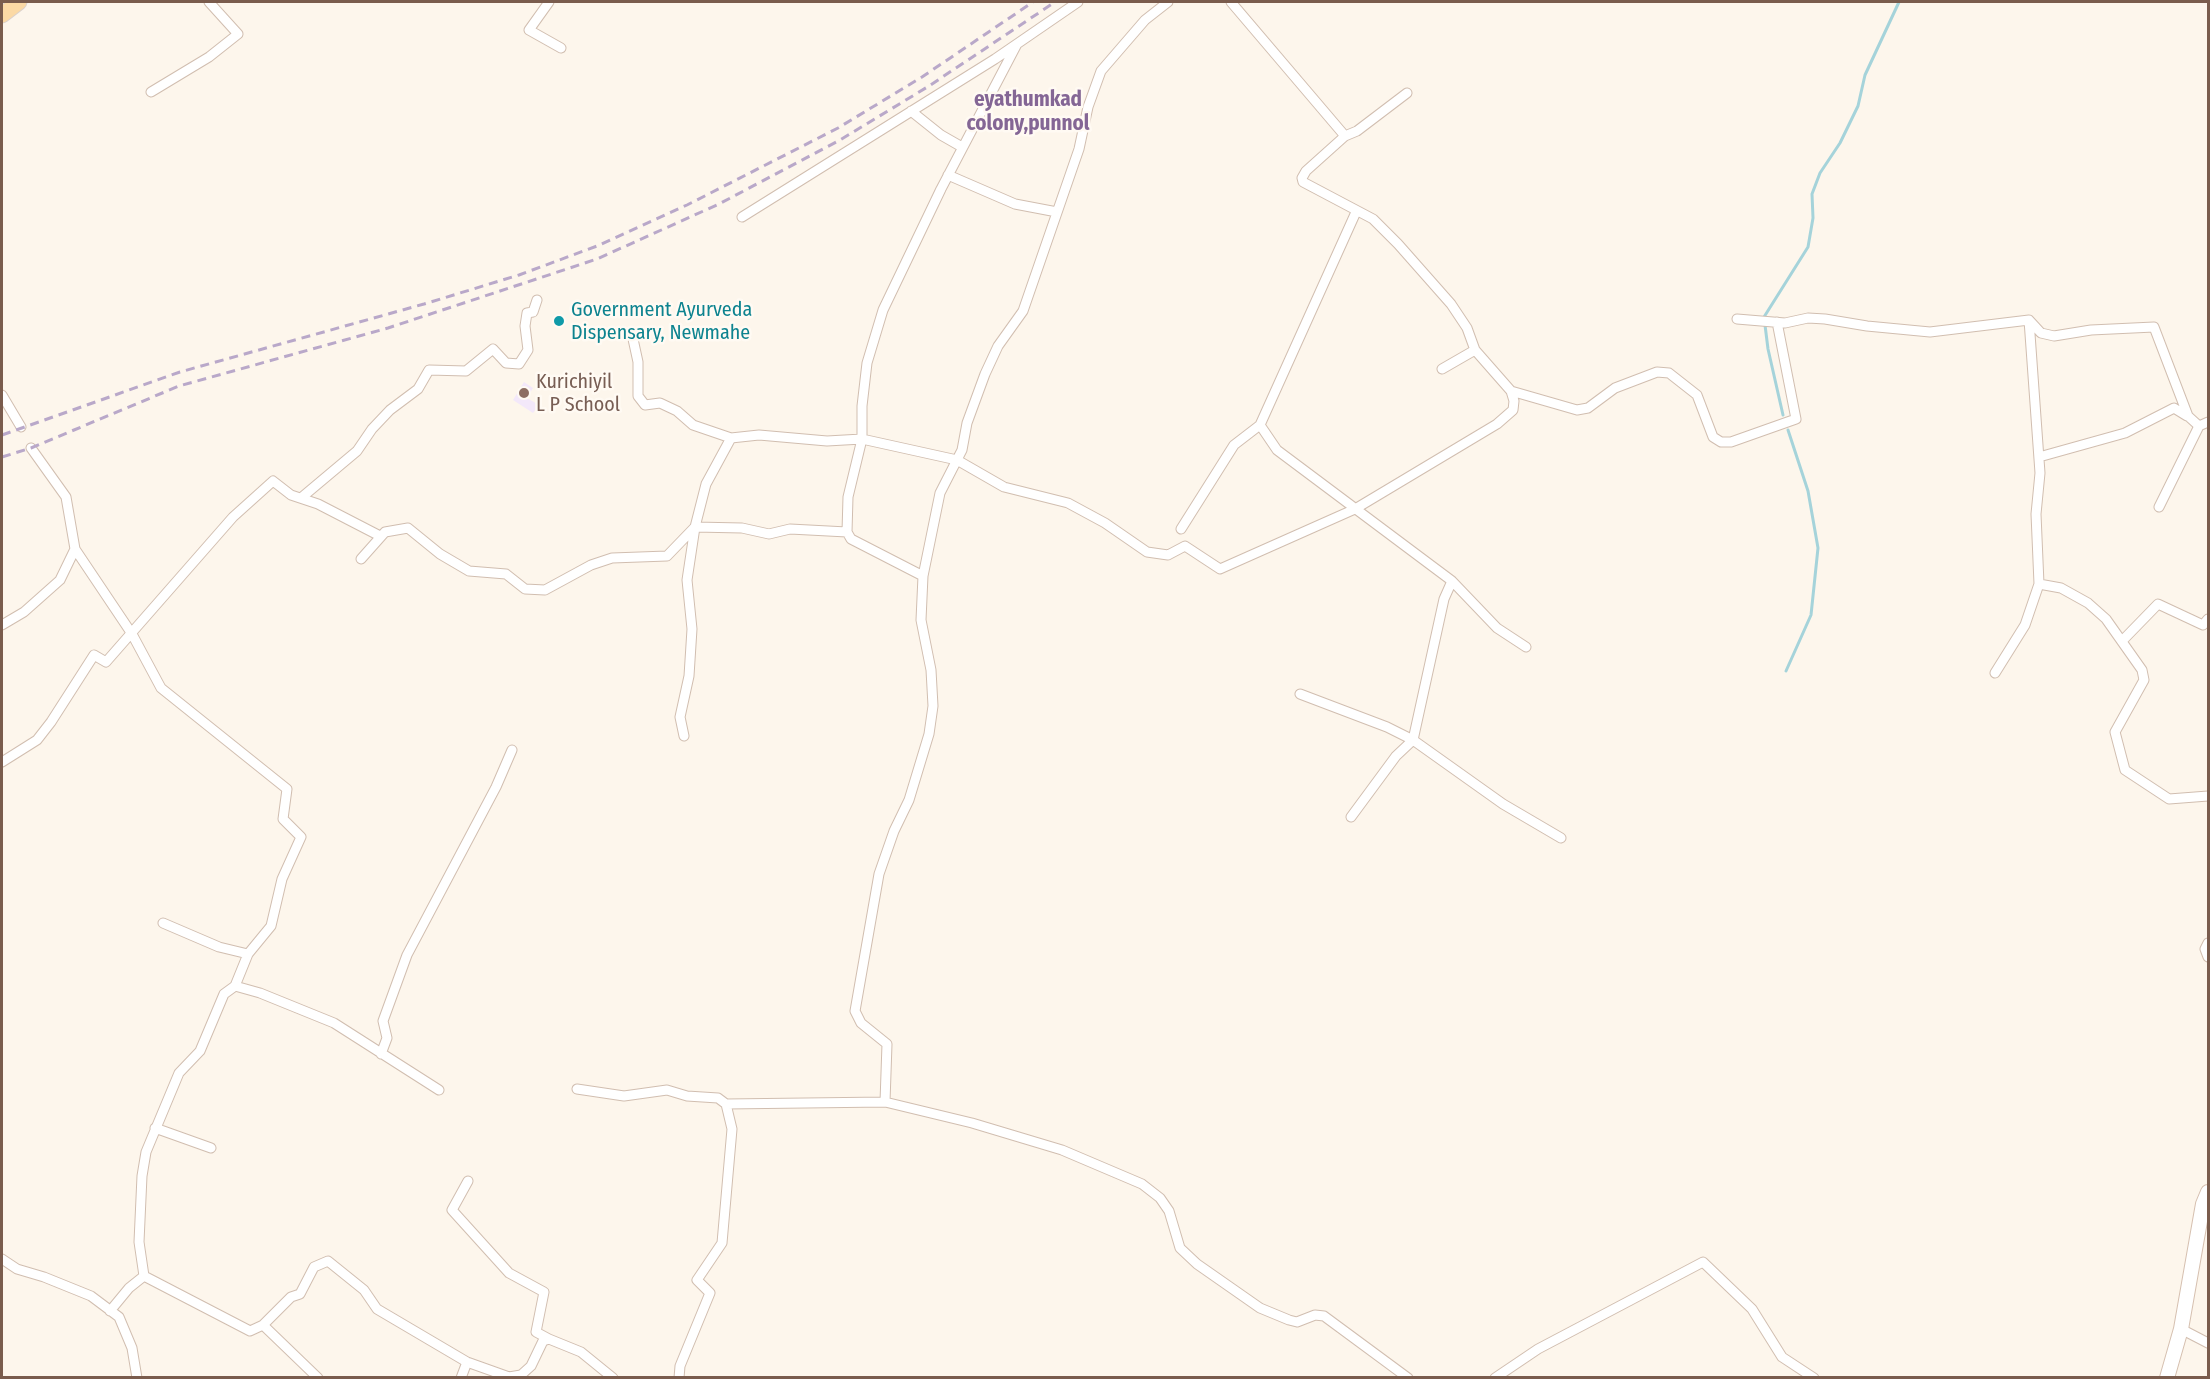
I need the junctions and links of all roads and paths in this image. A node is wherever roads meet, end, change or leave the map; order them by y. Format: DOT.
graph roads {
  1 [pos="19,2"];
  2 [pos="209,2"];
  3 [pos="549,2"];
  4 [pos="1078,2"];
  5 [pos="1168,2"];
  6 [pos="1231,2"];
  7 [pos="2,15"];
  8 [pos="1017,44"];
  9 [pos="561,48"];
  10 [pos="151,92"];
  11 [pos="1407,93"];
  12 [pos="910,111"];
  13 [pos="1345,136"];
  14 [pos="962,147"];
  15 [pos="948,175"];
  16 [pos="1057,212"];
  17 [pos="1356,212"];
  18 [pos="742,218"];
  19 [pos="537,300"];
  20 [pos="1737,319"];
  21 [pos="2030,320"];
  22 [pos="1773,322"];
  23 [pos="633,339"];
  24 [pos="1475,350"];
  25 [pos="1442,369"];
  26 [pos="1510,391"];
  27 [pos="2,395"];
  28 [pos="2188,416"];
  29 [pos="2204,424"];
  30 [pos="1260,425"];
  31 [pos="21,428"];
  32 [pos="731,438"];
  33 [pos="862,439"];
  34 [pos="31,448"];
  35 [pos="2039,458"];
  36 [pos="957,460"];
  37 [pos="301,498"];
  38 [pos="2159,507"];
  39 [pos="1355,509"];
  40 [pos="695,527"];
  41 [pos="1180,529"];
  42 [pos="847,532"];
  43 [pos="380,536"];
  44 [pos="75,549"];
  45 [pos="361,559"];
  46 [pos="923,576"];
  47 [pos="1452,581"];
  48 [pos="2039,584"];
  49 [pos="2208,619"];
  50 [pos="2,625"];
  51 [pos="132,634"];
  52 [pos="2122,641"];
  53 [pos="1526,647"];
  54 [pos="1995,673"];
  55 [pos="1300,694"];
  56 [pos="684,736"];
  57 [pos="1413,740"];
  58 [pos="512,750"];
  59 [pos="2,762"];
  60 [pos="2208,796"];
  61 [pos="1351,817"];
  62 [pos="1561,838"];
  63 [pos="163,923"];
  64 [pos="2208,944"];
  65 [pos="248,954"];
  66 [pos="2208,957"];
  67 [pos="235,986"];
  68 [pos="381,1054"];
  69 [pos="577,1089"];
  70 [pos="439,1090"];
  71 [pos="885,1102"];
  72 [pos="726,1104"];
  73 [pos="154,1128"];
  74 [pos="211,1148"];
  75 [pos="468,1181"];
  76 [pos="2208,1192"];
  77 [pos="2,1259"];
  78 [pos="144,1276"];
  79 [pos="110,1311"];
  80 [pos="263,1325"];
  81 [pos="2181,1329"];
  82 [pos="549,1339"];
  83 [pos="2208,1343"];
  84 [pos="467,1362"];
  85 [pos="137,1377"];
  86 [pos="318,1377"];
  87 [pos="461,1377"];
  88 [pos="613,1377"];
  89 [pos="679,1377"];
  90 [pos="1408,1377"];
  91 [pos="1496,1377"];
  92 [pos="1814,1377"];
  93 [pos="2167,1377"];
  1 -- 7 [label="main road"];
  2 -- 10 [label="street"];
  3 -- 9 [label="street"];
  4 -- 8 [label="street"];
  5 -- 16 [label="street"];
  6 -- 13 [label="street"];
  8 -- 12 [label="street"];
  8 -- 14 [label="street"];
  11 -- 13 [label="street"];
  12 -- 14 [label="street"];
  12 -- 18 [label="street"];
  13 -- 17 [label="street"];
  14 -- 15 [label="street"];
  15 -- 16 [label="street"];
  15 -- 33 [label="street"];
  16 -- 36 [label="street"];
  17 -- 24 [label="street"];
  17 -- 30 [label="street"];
  19 -- 37 [label="street"];
  20 -- 22 [label="street"];
  21 -- 22 [label="street"];
  21 -- 28 [label="street"];
  21 -- 35 [label="street"];
  22 -- 26 [label="street"];
  23 -- 32 [label="street"];
  24 -- 25 [label="street"];
  24 -- 26 [label="street"];
  26 -- 39 [label="street"];
  27 -- 31 [label="street"];
  28 -- 29 [label="street"];
  28 -- 35 [label="street"];
  29 -- 38 [label="street"];
  30 -- 39 [label="street"];
  30 -- 41 [label="street"];
  32 -- 33 [label="street"];
  32 -- 40 [label="street"];
  33 -- 36 [label="street"];
  33 -- 42 [label="street"];
  34 -- 44 [label="street"];
  35 -- 48 [label="street"];
  36 -- 39 [label="street"];
  36 -- 46 [label="street"];
  37 -- 43 [label="street"];
  37 -- 51 [label="street"];
  39 -- 47 [label="street"];
  40 -- 42 [label="street"];
  40 -- 43 [label="street"];
  40 -- 56 [label="street"];
  42 -- 46 [label="street"];
  43 -- 45 [label="street"];
  44 -- 50 [label="street"];
  44 -- 51 [label="street"];
  46 -- 71 [label="street"];
  47 -- 53 [label="street"];
  47 -- 57 [label="street"];
  48 -- 52 [label="street"];
  48 -- 54 [label="street"];
  49 -- 52 [label="street"];
  51 -- 59 [label="street"];
  51 -- 65 [label="street"];
  52 -- 60 [label="street"];
  55 -- 57 [label="street"];
  57 -- 61 [label="street"];
  57 -- 62 [label="street"];
  58 -- 68 [label="street"];
  63 -- 65 [label="street"];
  64 -- 66 [label="street"];
  65 -- 67 [label="street"];
  67 -- 68 [label="street"];
  67 -- 73 [label="street"];
  68 -- 70 [label="street"];
  69 -- 72 [label="street"];
  71 -- 72 [label="street"];
  71 -- 90 [label="street"];
  72 -- 89 [label="street"];
  73 -- 74 [label="street"];
  73 -- 78 [label="street"];
  75 -- 82 [label="street"];
  76 -- 81 [label="main road"];
  77 -- 79 [label="street"];
  78 -- 79 [label="street"];
  78 -- 80 [label="street"];
  79 -- 85 [label="street"];
  80 -- 84 [label="street"];
  80 -- 86 [label="street"];
  81 -- 83 [label="street"];
  81 -- 93 [label="main road"];
  82 -- 84 [label="street"];
  82 -- 88 [label="street"];
  84 -- 87 [label="street"];
  91 -- 92 [label="street"];
}
